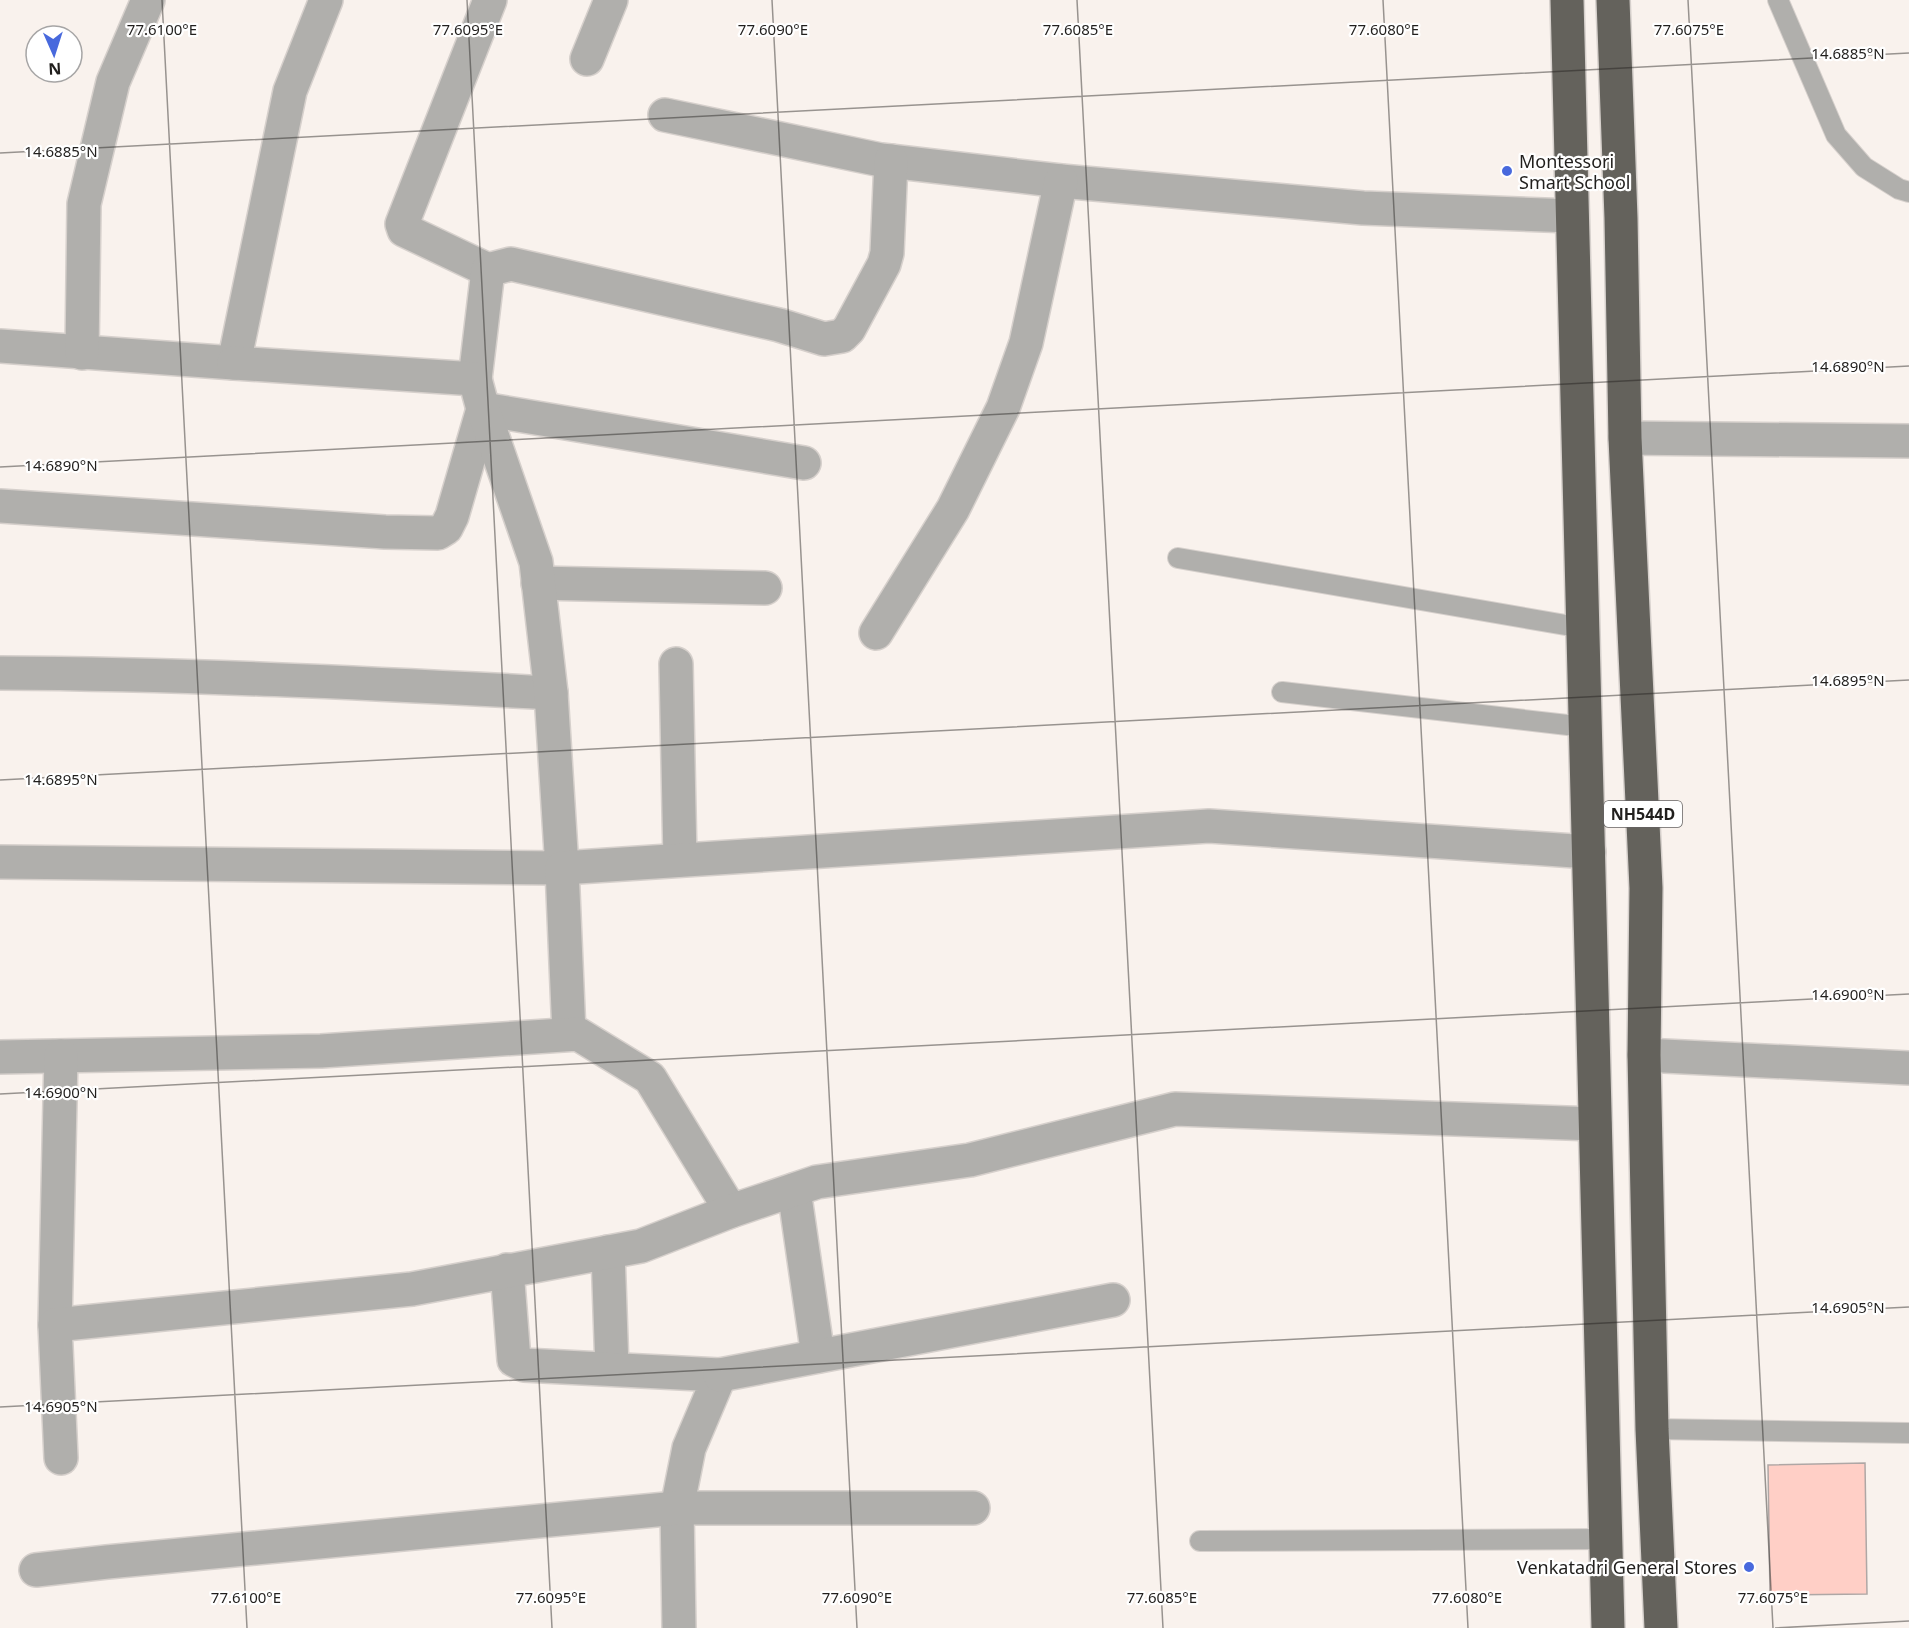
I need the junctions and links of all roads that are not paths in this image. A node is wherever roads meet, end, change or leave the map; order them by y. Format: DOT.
graph roads {
  1 [pos="148,0"];
  2 [pos="326,0"];
  3 [pos="489,0"];
  4 [pos="611,0"];
  5 [pos="1567,0"];
  6 [pos="1613,0"];
  7 [pos="1778,0"];
  8 [pos="587,59"];
  9 [pos="665,116"];
  10 [pos="891,161"];
  11 [pos="1061,181"];
  12 [pos="1909,192"];
  13 [pos="1572,216"];
  14 [pos="488,270"];
  15 [pos="0,346"];
  16 [pos="82,353"];
  17 [pos="234,363"];
  18 [pos="479,394"];
  19 [pos="1625,438"];
  20 [pos="1909,441"];
  21 [pos="804,463"];
  22 [pos="0,506"];
  23 [pos="1178,558"];
  24 [pos="538,583"];
  25 [pos="765,588"];
  26 [pos="1583,628"];
  27 [pos="876,633"];
  28 [pos="676,664"];
  29 [pos="0,673"];
  30 [pos="1282,692"];
  31 [pos="551,693"];
  32 [pos="1585,727"];
  33 [pos="1589,852"];
  34 [pos="680,860"];
  35 [pos="0,862"];
  36 [pos="562,868"];
  37 [pos="569,1034"];
  38 [pos="1644,1055"];
  39 [pos="61,1056"];
  40 [pos="0,1057"];
  41 [pos="1909,1068"];
  42 [pos="1595,1124"];
  43 [pos="794,1190"];
  44 [pos="731,1211"];
  45 [pos="608,1252"];
  46 [pos="507,1270"];
  47 [pos="1113,1299"];
  48 [pos="55,1325"];
  49 [pos="818,1356"];
  50 [pos="612,1369"];
  51 [pos="720,1375"];
  52 [pos="1652,1429"];
  53 [pos="1909,1433"];
  54 [pos="61,1458"];
  55 [pos="677,1508"];
  56 [pos="973,1508"];
  57 [pos="1606,1539"];
  58 [pos="1200,1541"];
  59 [pos="36,1570"];
  60 [pos="679,1628"];
  61 [pos="1608,1628"];
  62 [pos="1661,1628"];
  1 -- 16 [label="street"];
  2 -- 17 [label="street"];
  3 -- 14 [label="street"];
  4 -- 8 [label="street"];
  5 -- 13 [label="highway, NH544D"];
  6 -- 19 [label="highway, NH544D"];
  7 -- 12 [label="lane"];
  9 -- 10 [label="street"];
  10 -- 11 [label="street"];
  10 -- 14 [label="street"];
  11 -- 13 [label="street"];
  11 -- 27 [label="street"];
  13 -- 26 [label="highway, NH544D"];
  14 -- 18 [label="street"];
  15 -- 16 [label="street"];
  16 -- 17 [label="street"];
  17 -- 18 [label="street"];
  18 -- 21 [label="street"];
  18 -- 22 [label="street"];
  18 -- 24 [label="street"];
  19 -- 20 [label="street"];
  19 -- 38 [label="highway, NH544D"];
  23 -- 26 [label="lane"];
  24 -- 25 [label="street"];
  24 -- 31 [label="street"];
  26 -- 32 [label="highway, NH544D"];
  28 -- 34 [label="street"];
  29 -- 31 [label="street"];
  30 -- 32 [label="lane"];
  31 -- 36 [label="street"];
  32 -- 33 [label="highway, NH544D"];
  33 -- 34 [label="street"];
  33 -- 42 [label="highway, NH544D"];
  34 -- 36 [label="street"];
  35 -- 36 [label="street"];
  36 -- 37 [label="street"];
  37 -- 39 [label="street"];
  37 -- 44 [label="street"];
  38 -- 41 [label="street"];
  38 -- 52 [label="highway, NH544D"];
  39 -- 40 [label="street"];
  39 -- 48 [label="street"];
  42 -- 43 [label="street"];
  42 -- 57 [label="highway, NH544D"];
  43 -- 44 [label="street"];
  43 -- 49 [label="street"];
  44 -- 45 [label="street"];
  45 -- 46 [label="street"];
  45 -- 50 [label="street"];
  46 -- 48 [label="street"];
  46 -- 50 [label="street"];
  47 -- 49 [label="street"];
  48 -- 54 [label="street"];
  49 -- 51 [label="street"];
  50 -- 51 [label="street"];
  51 -- 55 [label="street"];
  52 -- 53 [label="lane"];
  52 -- 62 [label="highway, NH544D"];
  55 -- 56 [label="street"];
  55 -- 59 [label="street"];
  55 -- 60 [label="street"];
  57 -- 58 [label="lane"];
  57 -- 61 [label="highway, NH544D"];
}
